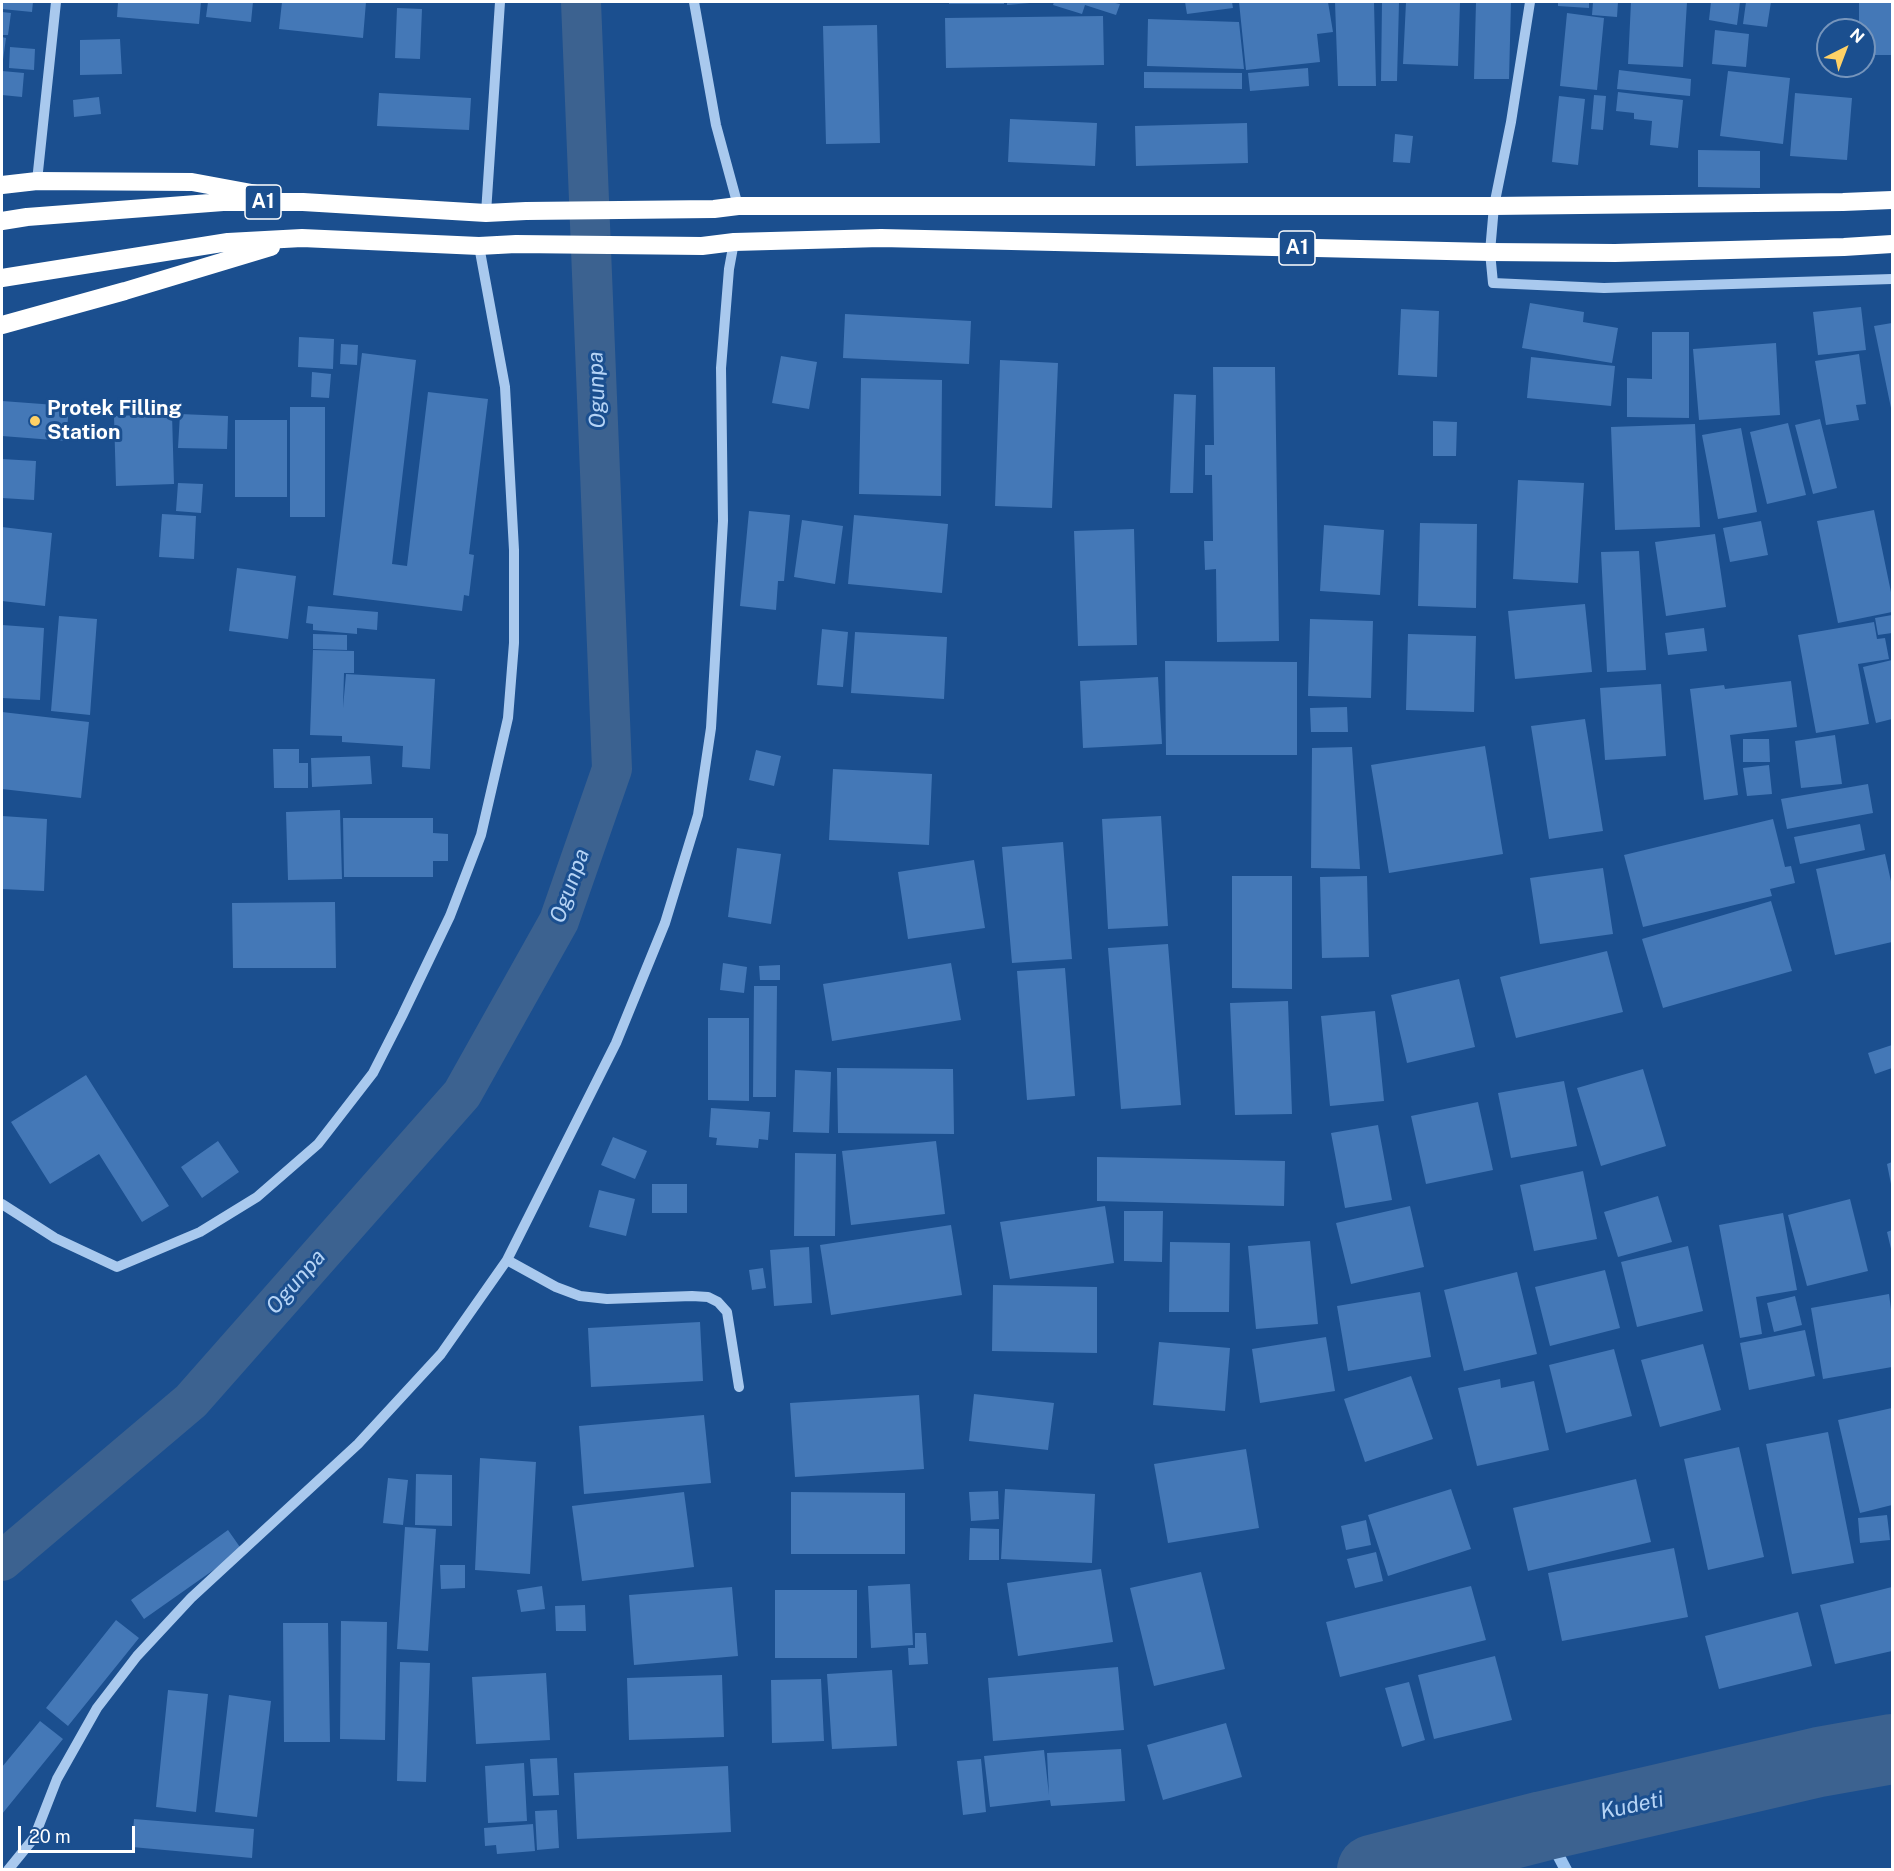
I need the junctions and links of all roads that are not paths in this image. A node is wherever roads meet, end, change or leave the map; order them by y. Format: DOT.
graph roads {
  1 [pos="56,2"];
  2 [pos="500,2"];
  3 [pos="694,2"];
  4 [pos="1530,2"];
  5 [pos="37,181"];
  6 [pos="2,185"];
  7 [pos="1893,200"];
  8 [pos="303,202"];
  9 [pos="738,206"];
  10 [pos="1494,206"];
  11 [pos="486,213"];
  12 [pos="2,221"];
  13 [pos="302,238"];
  14 [pos="734,242"];
  15 [pos="1893,244"];
  16 [pos="479,246"];
  17 [pos="1490,252"];
  18 [pos="2,278"];
  19 [pos="1893,279"];
  20 [pos="2,325"];
  21 [pos="2,1204"];
  22 [pos="507,1260"];
  23 [pos="740,1387"];
  24 [pos="8,1869"];
  1 -- 5 [label="street"];
  2 -- 11 [label="street"];
  3 -- 9 [label="street"];
  4 -- 10 [label="street"];
  5 -- 6 [label="highway"];
  5 -- 8 [label="highway"];
  7 -- 10 [label="highway, A1"];
  8 -- 11 [label="highway, A1"];
  8 -- 12 [label="highway, A1"];
  9 -- 10 [label="highway, A1"];
  9 -- 11 [label="highway, A1"];
  10 -- 17 [label="street"];
  13 -- 16 [label="highway, A1"];
  13 -- 18 [label="highway, A1"];
  13 -- 20 [label="highway"];
  14 -- 16 [label="highway, A1"];
  14 -- 17 [label="highway, A1"];
  14 -- 22 [label="street"];
  15 -- 17 [label="highway, A1"];
  16 -- 21 [label="street"];
  17 -- 19 [label="street"];
  22 -- 23 [label="street"];
  22 -- 24 [label="street"];
}
